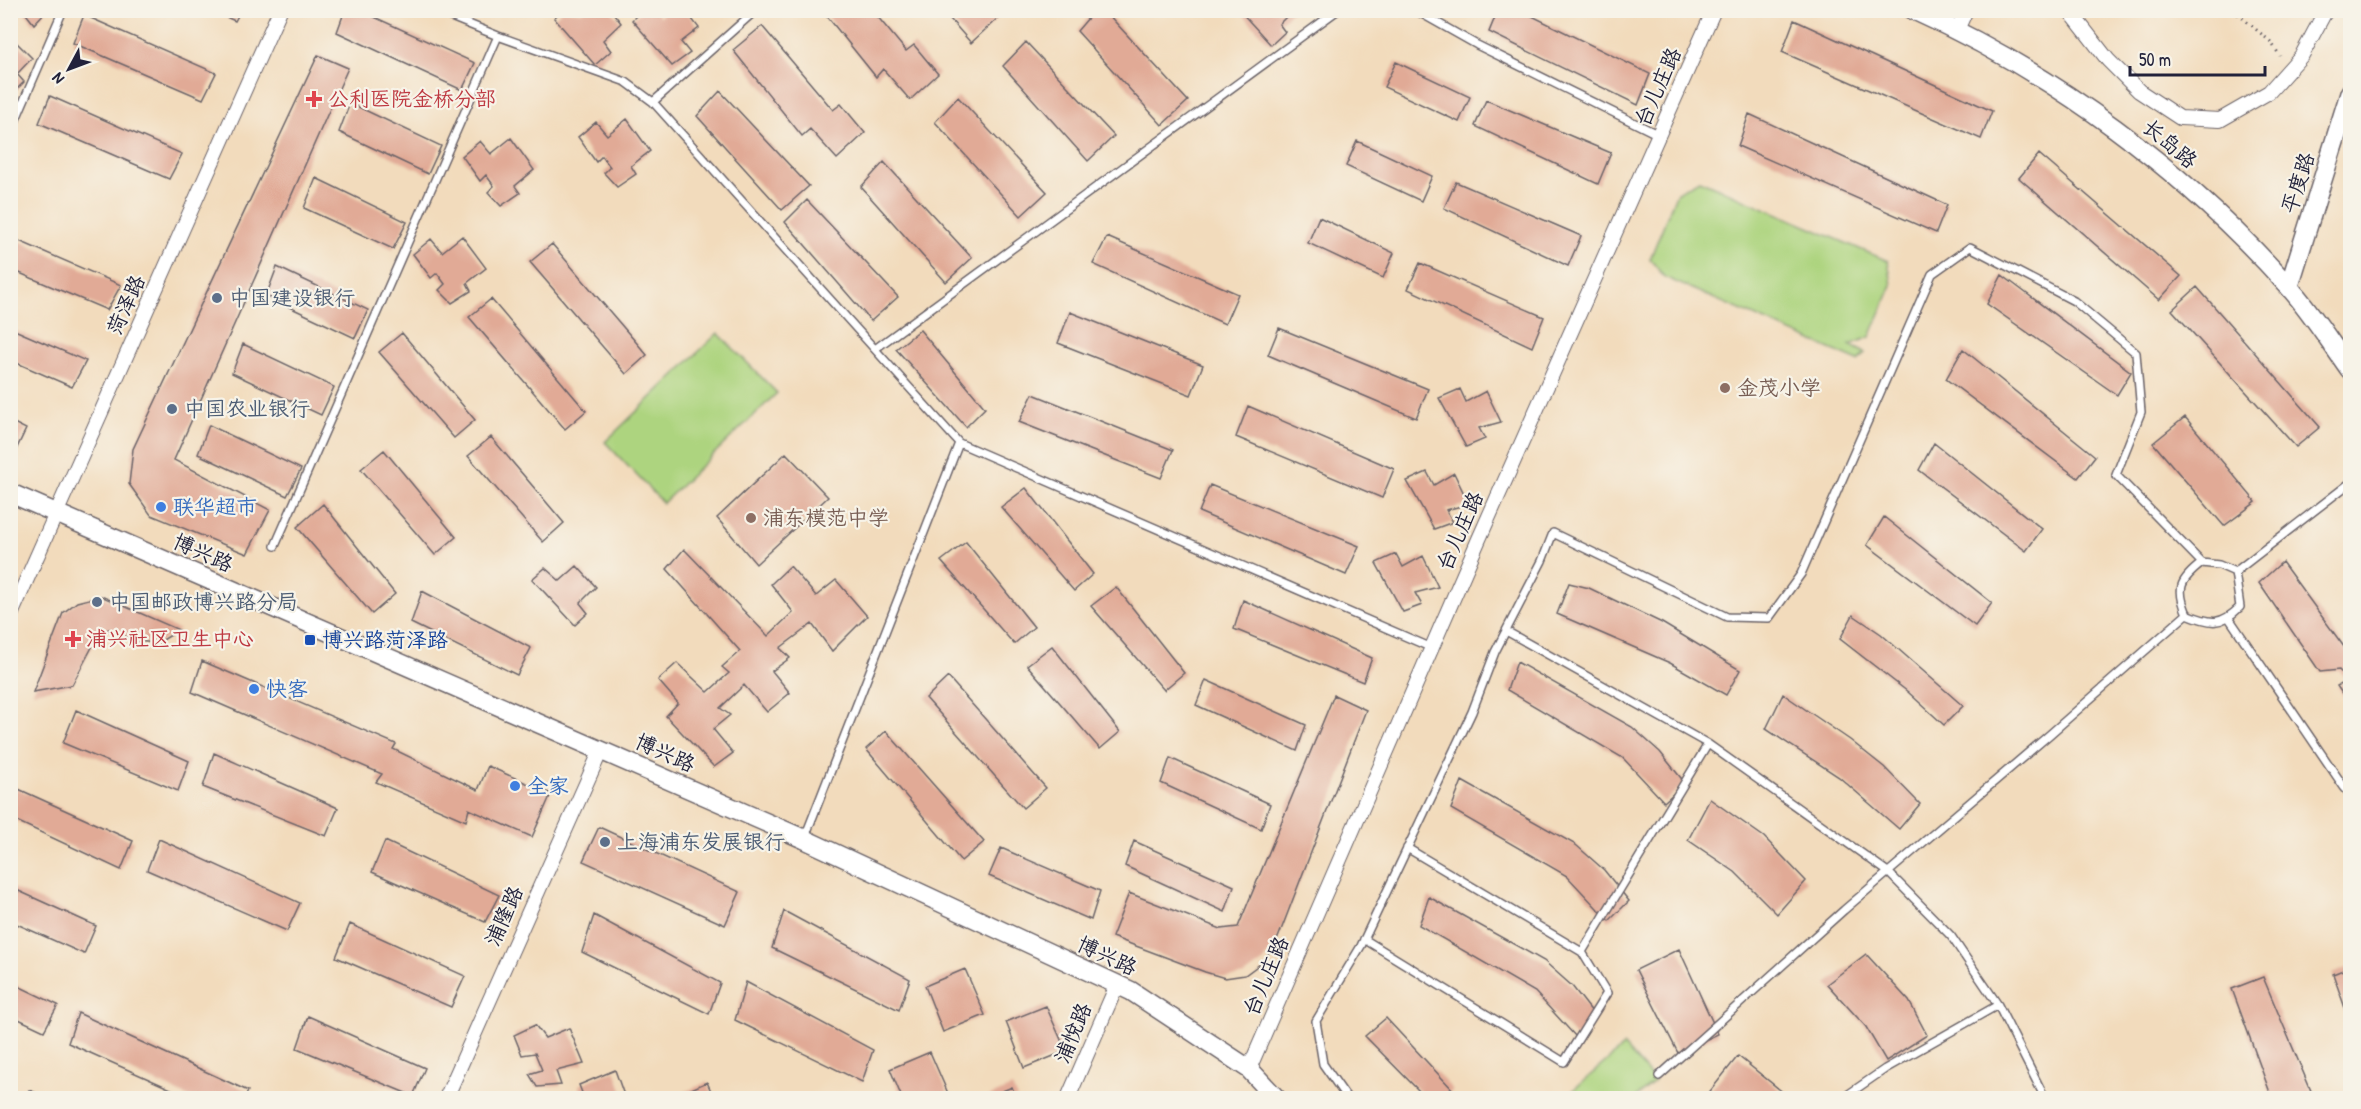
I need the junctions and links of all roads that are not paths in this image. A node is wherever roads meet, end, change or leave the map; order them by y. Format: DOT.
graph roads {
  1 [pos="63,10"];
  2 [pos="280,10"];
  3 [pos="434,10"];
  4 [pos="756,10"];
  5 [pos="1338,10"];
  6 [pos="1415,10"];
  7 [pos="1714,10"];
  8 [pos="1913,10"];
  9 [pos="1965,10"];
  10 [pos="2070,10"];
  11 [pos="2326,10"];
  12 [pos="1957,30"];
  13 [pos="498,36"];
  14 [pos="2350,92"];
  15 [pos="653,102"];
  16 [pos="10,133"];
  17 [pos="1659,135"];
  18 [pos="2289,287"];
  19 [pos="875,349"];
  20 [pos="2350,370"];
  21 [pos="959,443"];
  22 [pos="2350,483"];
  23 [pos="10,493"];
  24 [pos="57,512"];
  25 [pos="275,546"];
  26 [pos="2202,563"];
  27 [pos="2235,572"];
  28 [pos="2187,614"];
  29 [pos="10,617"];
  30 [pos="2229,618"];
  31 [pos="1506,631"];
  32 [pos="1432,648"];
  33 [pos="1708,744"];
  34 [pos="601,750"];
  35 [pos="2350,794"];
  36 [pos="804,839"];
  37 [pos="1407,848"];
  38 [pos="1888,872"];
  39 [pos="1364,939"];
  40 [pos="1582,952"];
  41 [pos="1117,985"];
  42 [pos="1998,1005"];
  43 [pos="1248,1069"];
  44 [pos="1659,1076"];
  45 [pos="446,1098"];
  46 [pos="1068,1098"];
  47 [pos="1276,1098"];
  48 [pos="1347,1098"];
  49 [pos="1843,1098"];
  50 [pos="2045,1098"];
  1 -- 16 [label="lane"];
  2 -- 24 [label="street, 菏泽路"];
  3 -- 13 [label="lane"];
  4 -- 15 [label="lane"];
  5 -- 19 [label="lane"];
  6 -- 17 [label="lane"];
  7 -- 17 [label="street, 台儿庄路"];
  8 -- 12 [label="street, 长岛路"];
  9 -- 12 [label="street"];
  10 -- 11 [label="street"];
  12 -- 18 [label="street, 长岛路"];
  13 -- 15 [label="lane"];
  13 -- 25 [label="lane"];
  14 -- 18 [label="street, 平度路"];
  15 -- 19 [label="lane"];
  17 -- 32 [label="street, 台儿庄路"];
  18 -- 20 [label="street, 长岛路"];
  19 -- 21 [label="lane"];
  21 -- 32 [label="lane"];
  21 -- 36 [label="lane"];
  22 -- 27 [label="lane"];
  23 -- 24 [label="street, 博兴路"];
  24 -- 29 [label="street, 菏泽路"];
  24 -- 34 [label="street, 博兴路"];
  26 -- 27 [label="lane"];
  26 -- 28 [label="lane"];
  26 -- 31 [label="lane"];
  27 -- 30 [label="lane"];
  28 -- 30 [label="lane"];
  28 -- 38 [label="lane"];
  30 -- 35 [label="lane"];
  31 -- 33 [label="lane"];
  31 -- 37 [label="lane"];
  32 -- 43 [label="street, 台儿庄路"];
  33 -- 38 [label="lane"];
  33 -- 40 [label="lane"];
  34 -- 36 [label="street, 博兴路"];
  34 -- 45 [label="street, 浦隆路"];
  36 -- 41 [label="street, 博兴路"];
  37 -- 39 [label="lane"];
  37 -- 40 [label="lane"];
  38 -- 42 [label="lane"];
  38 -- 44 [label="lane"];
  39 -- 40 [label="lane"];
  39 -- 48 [label="lane"];
  41 -- 43 [label="street, 博兴路"];
  41 -- 46 [label="street, 浦悦路"];
  42 -- 49 [label="lane"];
  42 -- 50 [label="lane"];
  43 -- 47 [label="street, 博兴路"];
}
